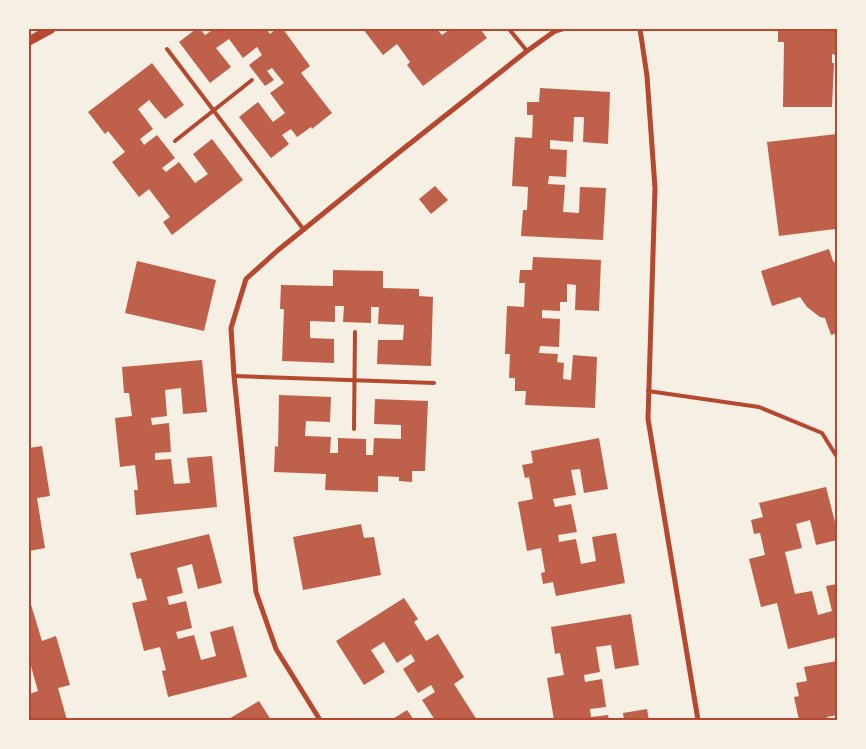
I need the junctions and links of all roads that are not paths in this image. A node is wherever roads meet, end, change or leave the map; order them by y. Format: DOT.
graph roads {
  1 [pos="51,29"];
  2 [pos="509,29"];
  3 [pos="562,29"];
  4 [pos="640,29"];
  5 [pos="29,41"];
  6 [pos="167,49"];
  7 [pos="527,50"];
  8 [pos="252,80"];
  9 [pos="214,110"];
  10 [pos="175,141"];
  11 [pos="304,230"];
  12 [pos="355,332"];
  13 [pos="234,376"];
  14 [pos="354,380"];
  15 [pos="434,384"];
  16 [pos="648,391"];
  17 [pos="354,429"];
  18 [pos="837,457"];
  19 [pos="320,720"];
  20 [pos="698,720"];
  1 -- 5 [label="street"];
  2 -- 7 [label="lane"];
  3 -- 7 [label="street"];
  4 -- 16 [label="street"];
  6 -- 9 [label="lane"];
  7 -- 11 [label="street"];
  8 -- 9 [label="lane"];
  9 -- 10 [label="lane"];
  9 -- 11 [label="lane"];
  11 -- 13 [label="street"];
  12 -- 14 [label="lane"];
  13 -- 14 [label="lane"];
  13 -- 19 [label="street"];
  14 -- 15 [label="lane"];
  14 -- 17 [label="lane"];
  16 -- 18 [label="lane"];
  16 -- 20 [label="street"];
}
